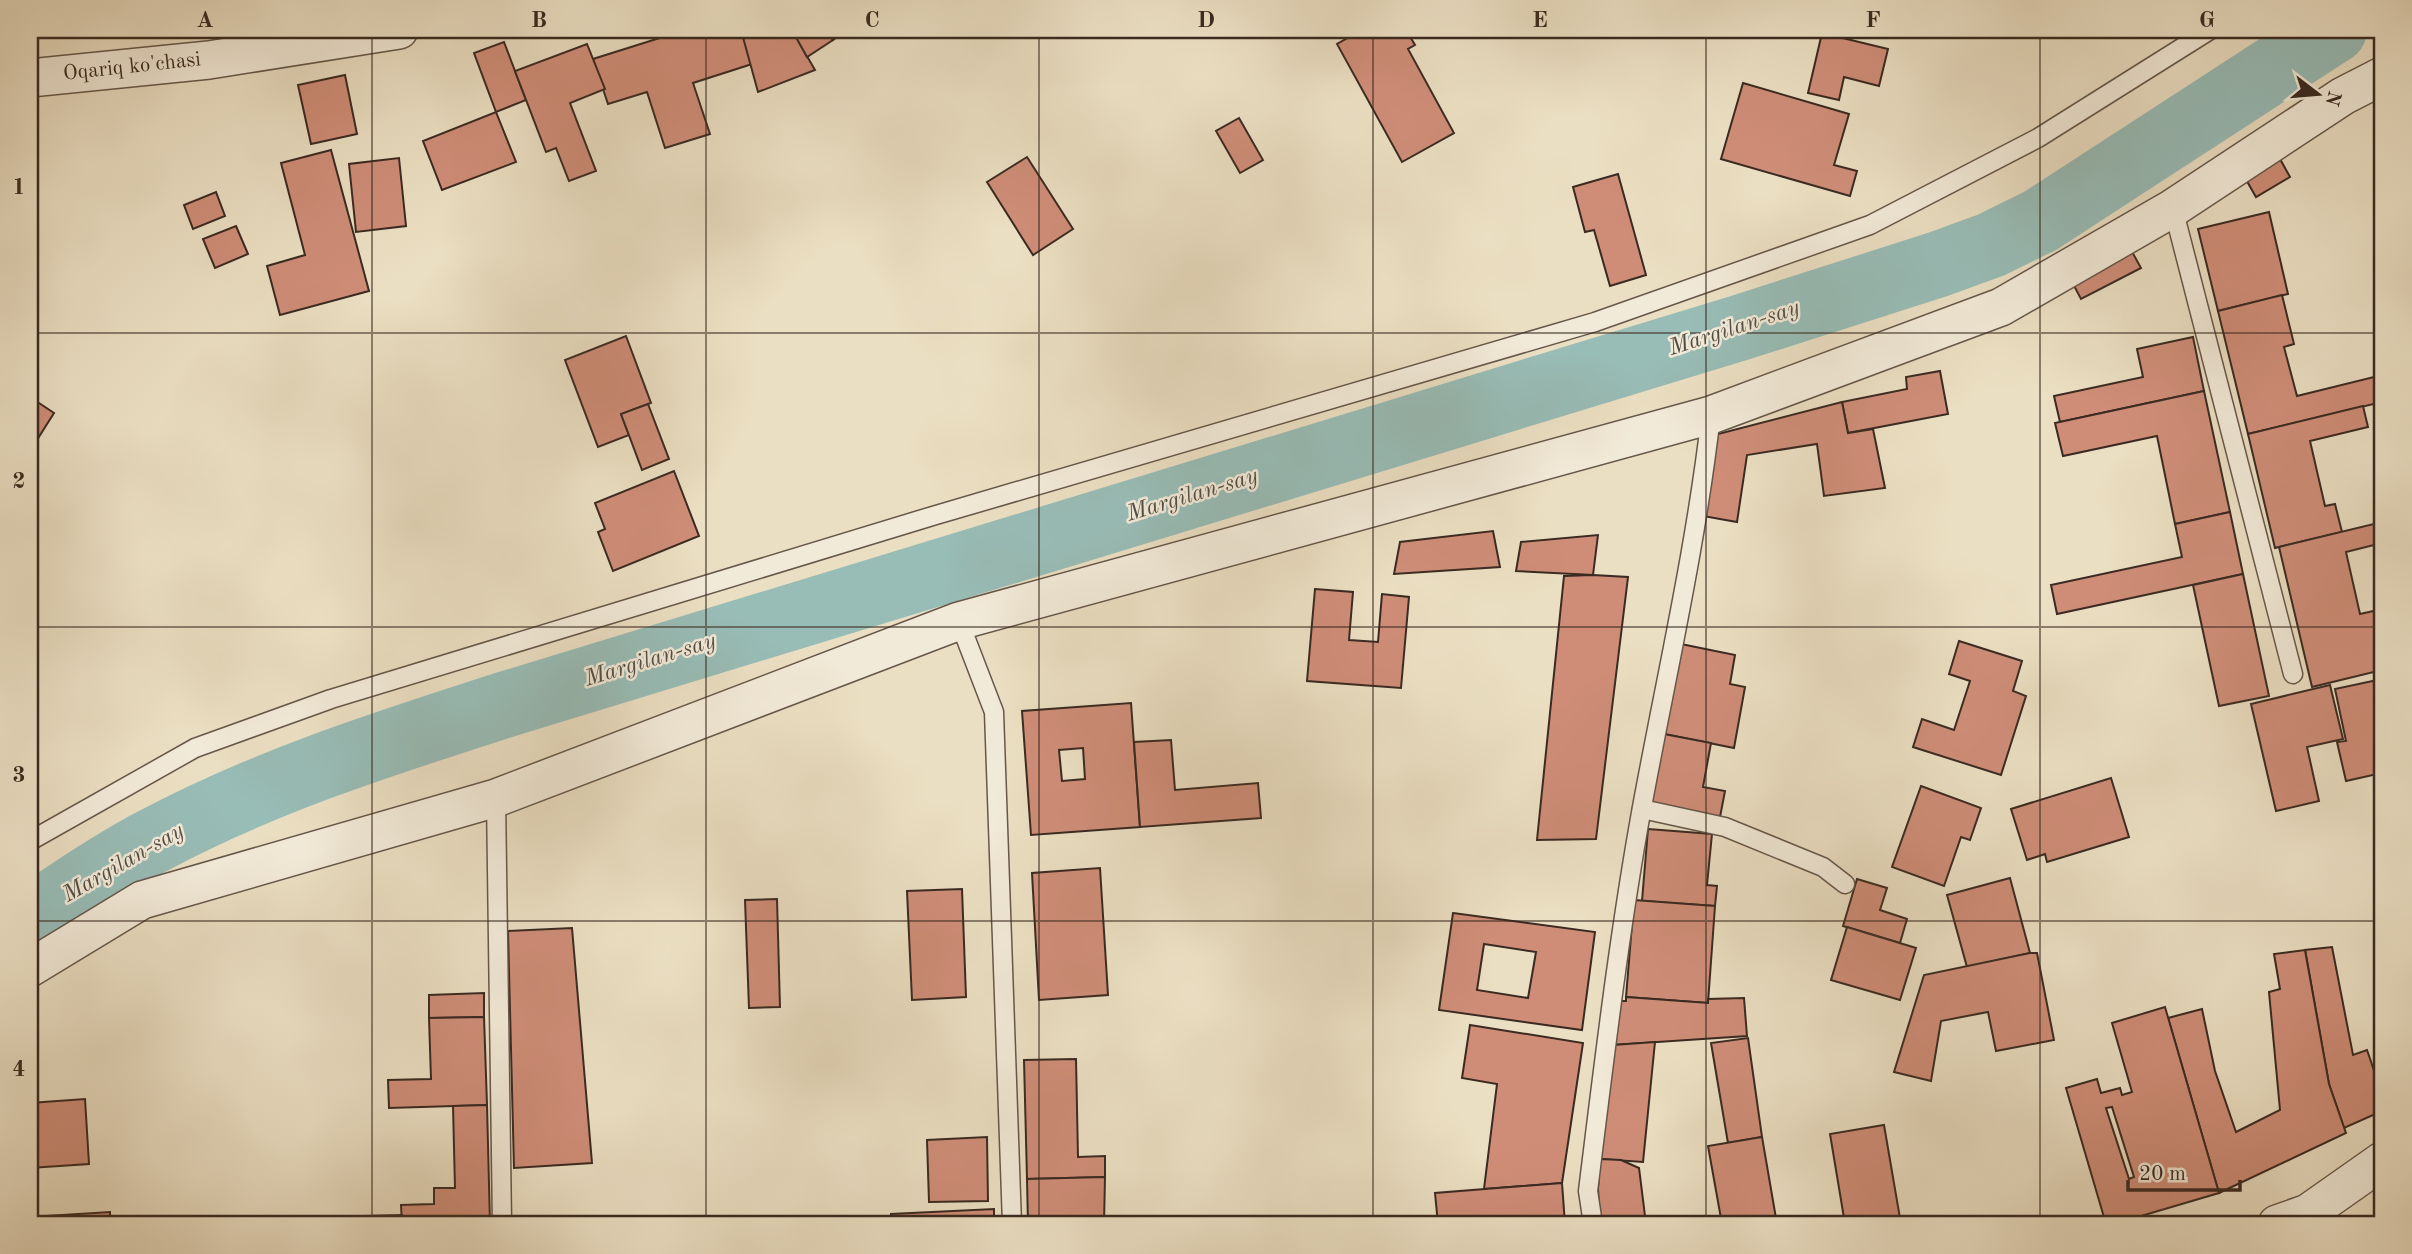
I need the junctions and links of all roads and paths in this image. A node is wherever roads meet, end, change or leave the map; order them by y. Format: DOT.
graph roads {
  1 [pos="399,30"];
  2 [pos="2210,30"];
  3 [pos="2382,76"];
  4 [pos="32,79"];
  5 [pos="2173,208"];
  6 [pos="1711,415"];
  7 [pos="959,621"];
  8 [pos="2293,674"];
  9 [pos="496,798"];
  10 [pos="1642,809"];
  11 [pos="30,841"];
  12 [pos="1845,884"];
  13 [pos="30,968"];
  14 [pos="2382,1161"];
  15 [pos="502,1224"];
  16 [pos="1012,1224"];
  17 [pos="1593,1224"];
  18 [pos="2277,1224"];
  1 -- 4 [label="street, Oqariq ko'chasi"];
  2 -- 11 [label="lane"];
  3 -- 5 [label="street"];
  5 -- 6 [label="street"];
  5 -- 8 [label="lane"];
  6 -- 7 [label="street"];
  6 -- 10 [label="lane"];
  7 -- 9 [label="street"];
  7 -- 16 [label="lane"];
  9 -- 13 [label="street"];
  9 -- 15 [label="lane"];
  10 -- 12 [label="lane"];
  10 -- 17 [label="lane"];
  14 -- 18 [label="street"];
}
